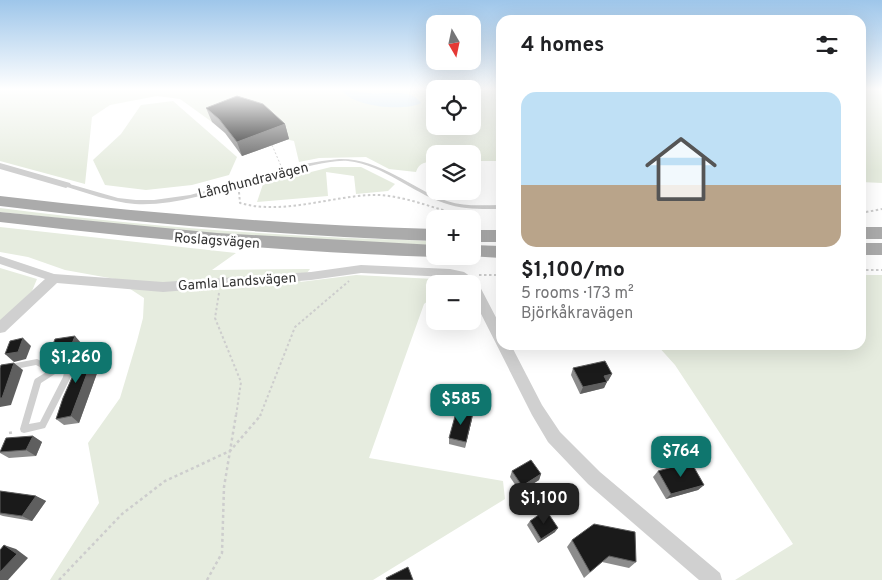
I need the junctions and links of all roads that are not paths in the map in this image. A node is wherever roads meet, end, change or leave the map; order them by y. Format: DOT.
graph roads {
  1 [pos="0,166"];
  2 [pos="283,171"];
  3 [pos="66,185"];
  4 [pos="0,201"];
  5 [pos="496,207"];
  6 [pos="0,217"];
  7 [pos="866,233"];
  8 [pos="882,233"];
  9 [pos="426,235"];
  10 [pos="481,236"];
  11 [pos="496,236"];
  12 [pos="866,249"];
  13 [pos="882,249"];
  14 [pos="426,251"];
  15 [pos="481,251"];
  16 [pos="496,252"];
  17 [pos="0,260"];
  18 [pos="455,275"];
  19 [pos="54,278"];
  20 [pos="481,302"];
  21 [pos="0,328"];
  22 [pos="496,330"];
  23 [pos="507,350"];
  24 [pos="0,369"];
  25 [pos="54,371"];
  26 [pos="713,580"];
  1 -- 3 [label="street, Långhundravägen"];
  2 -- 3 [label="lane, Långhundravägen"];
  2 -- 5 [label="lane, Långhundravägen"];
  4 -- 9 [label="main road, Roslagsvägen"];
  6 -- 14 [label="main road, Roslagsvägen"];
  7 -- 8 [label="main road"];
  10 -- 11 [label="main road"];
  12 -- 13 [label="main road"];
  15 -- 16 [label="main road"];
  17 -- 19 [label="street, Gamla Landsvägen"];
  18 -- 19 [label="street, Gamla Landsvägen"];
  19 -- 21 [label="street"];
  20 -- 22 [label="street"];
  23 -- 26 [label="street"];
  24 -- 25 [label="lane"];
  25 -- 25 [label="lane"];
}
